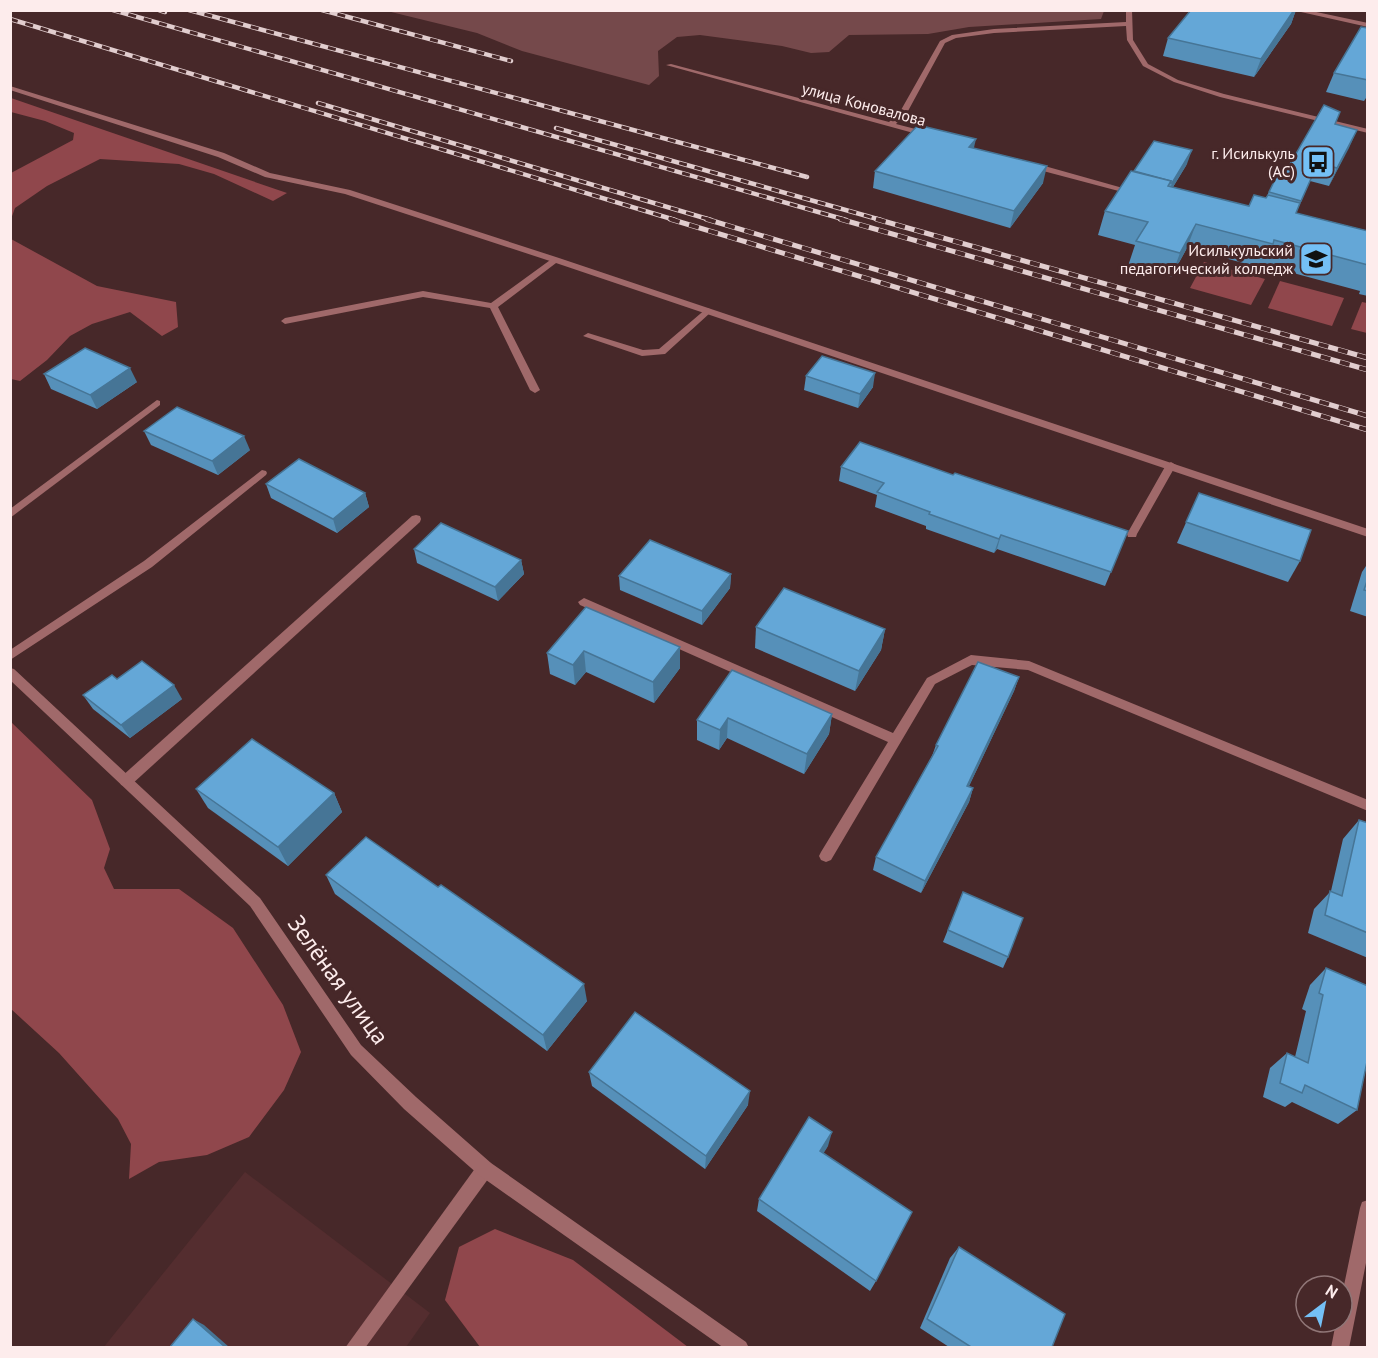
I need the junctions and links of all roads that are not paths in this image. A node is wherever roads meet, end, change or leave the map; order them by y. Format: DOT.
graph roads {
  1 [pos="1129,10"];
  2 [pos="1295,10"];
  3 [pos="1129,24"];
  4 [pos="1368,25"];
  5 [pos="669,65"];
  6 [pos="10,88"];
  7 [pos="891,125"];
  8 [pos="1368,131"];
  9 [pos="937,138"];
  10 [pos="1026,164"];
  11 [pos="1139,194"];
  12 [pos="556,260"];
  13 [pos="493,306"];
  14 [pos="707,311"];
  15 [pos="285,321"];
  16 [pos="588,336"];
  17 [pos="535,390"];
  18 [pos="157,403"];
  19 [pos="1171,465"];
  20 [pos="262,473"];
  21 [pos="10,515"];
  22 [pos="416,519"];
  23 [pos="1368,533"];
  24 [pos="1132,534"];
  25 [pos="584,602"];
  26 [pos="10,656"];
  27 [pos="10,672"];
  28 [pos="897,740"];
  29 [pos="126,781"];
  30 [pos="1368,806"];
  31 [pos="826,856"];
  32 [pos="485,1169"];
  33 [pos="1368,1208"];
  34 [pos="354,1347"];
  35 [pos="740,1347"];
  36 [pos="1340,1347"];
  1 -- 3 [label="street"];
  2 -- 4 [label="street"];
  3 -- 7 [label="street"];
  3 -- 8 [label="street"];
  5 -- 7 [label="street, улица Коновалова"];
  6 -- 12 [label="street"];
  7 -- 9 [label="street, улица Коновалова"];
  10 -- 11 [label="street"];
  12 -- 13 [label="street"];
  12 -- 14 [label="street"];
  13 -- 15 [label="street"];
  13 -- 17 [label="street"];
  14 -- 16 [label="street"];
  14 -- 19 [label="street"];
  18 -- 21 [label="street"];
  19 -- 23 [label="street"];
  19 -- 24 [label="street"];
  20 -- 26 [label="street"];
  22 -- 29 [label="street"];
  25 -- 28 [label="street"];
  27 -- 29 [label="street, Зелёная улица"];
  28 -- 30 [label="street"];
  28 -- 31 [label="street"];
  29 -- 32 [label="street, Зелёная улица"];
  32 -- 34 [label="street"];
  32 -- 35 [label="street, Зелёная улица"];
  33 -- 36 [label="street"];
}
